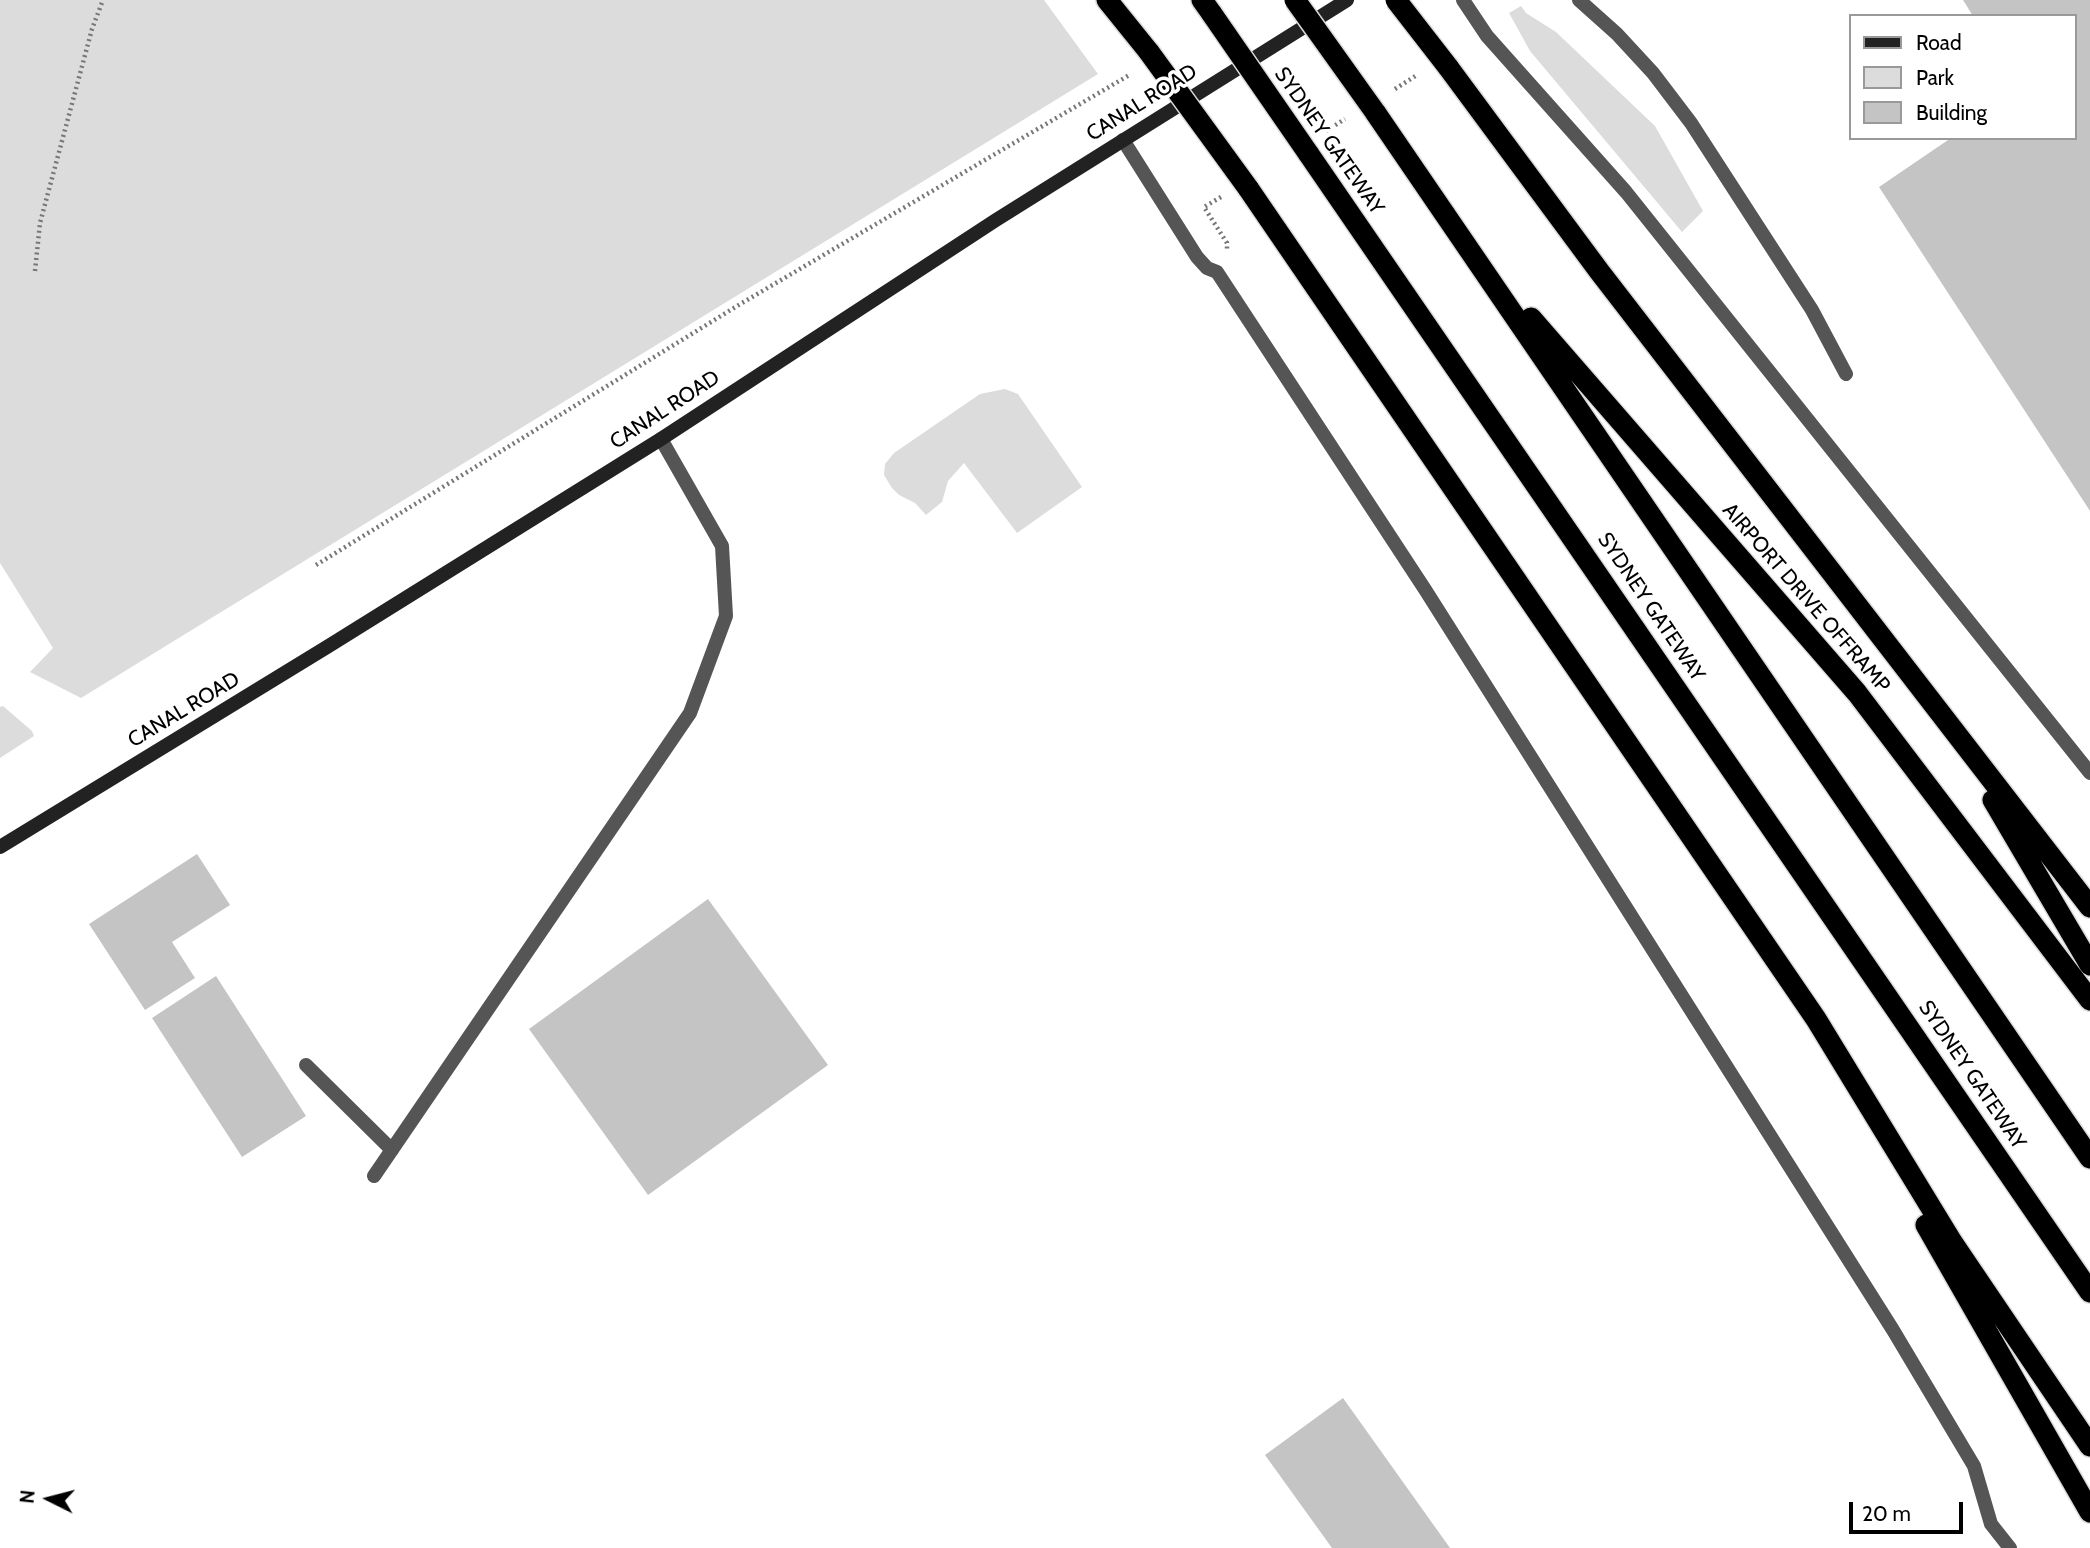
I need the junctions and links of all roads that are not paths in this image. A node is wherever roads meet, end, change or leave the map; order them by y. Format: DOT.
graph roads {
  1 [pos="1107,0"];
  2 [pos="1295,0"];
  3 [pos="1347,0"];
  4 [pos="1395,0"];
  5 [pos="1463,0"];
  6 [pos="1579,0"];
  7 [pos="1207,7"];
  8 [pos="1123,140"];
  9 [pos="1466,242"];
  10 [pos="1846,374"];
  11 [pos="661,439"];
  12 [pos="1950,726"];
  13 [pos="2090,774"];
  14 [pos="0,846"];
  15 [pos="2090,907"];
  16 [pos="2090,965"];
  17 [pos="2090,1000"];
  18 [pos="1816,1019"];
  19 [pos="306,1065"];
  20 [pos="392,1150"];
  21 [pos="2090,1158"];
  22 [pos="374,1175"];
  23 [pos="2058,1244"];
  24 [pos="2090,1292"];
  25 [pos="2090,1300"];
  26 [pos="2090,1446"];
  27 [pos="2090,1512"];
  28 [pos="2010,1548"];
  1 -- 18 [label="highway, bridge"];
  2 -- 9 [label="highway, bridge"];
  3 -- 8 [label="main road, CANAL ROAD"];
  4 -- 12 [label="highway, bridge"];
  5 -- 13 [label="lane"];
  6 -- 10 [label="lane"];
  7 -- 23 [label="highway, SYDNEY GATEWAY, bridge"];
  8 -- 11 [label="main road, CANAL ROAD"];
  8 -- 28 [label="lane"];
  9 -- 17 [label="highway, AIRPORT DRIVE OFFRAMP"];
  9 -- 21 [label="highway"];
  11 -- 14 [label="main road, CANAL ROAD"];
  11 -- 20 [label="lane"];
  12 -- 15 [label="highway"];
  12 -- 16 [label="highway"];
  18 -- 26 [label="highway"];
  18 -- 27 [label="highway"];
  19 -- 20 [label="lane"];
  20 -- 22 [label="lane"];
  23 -- 24 [label="highway, SYDNEY GATEWAY"];
  23 -- 25 [label="highway, SYDNEY GATEWAY"];
}
